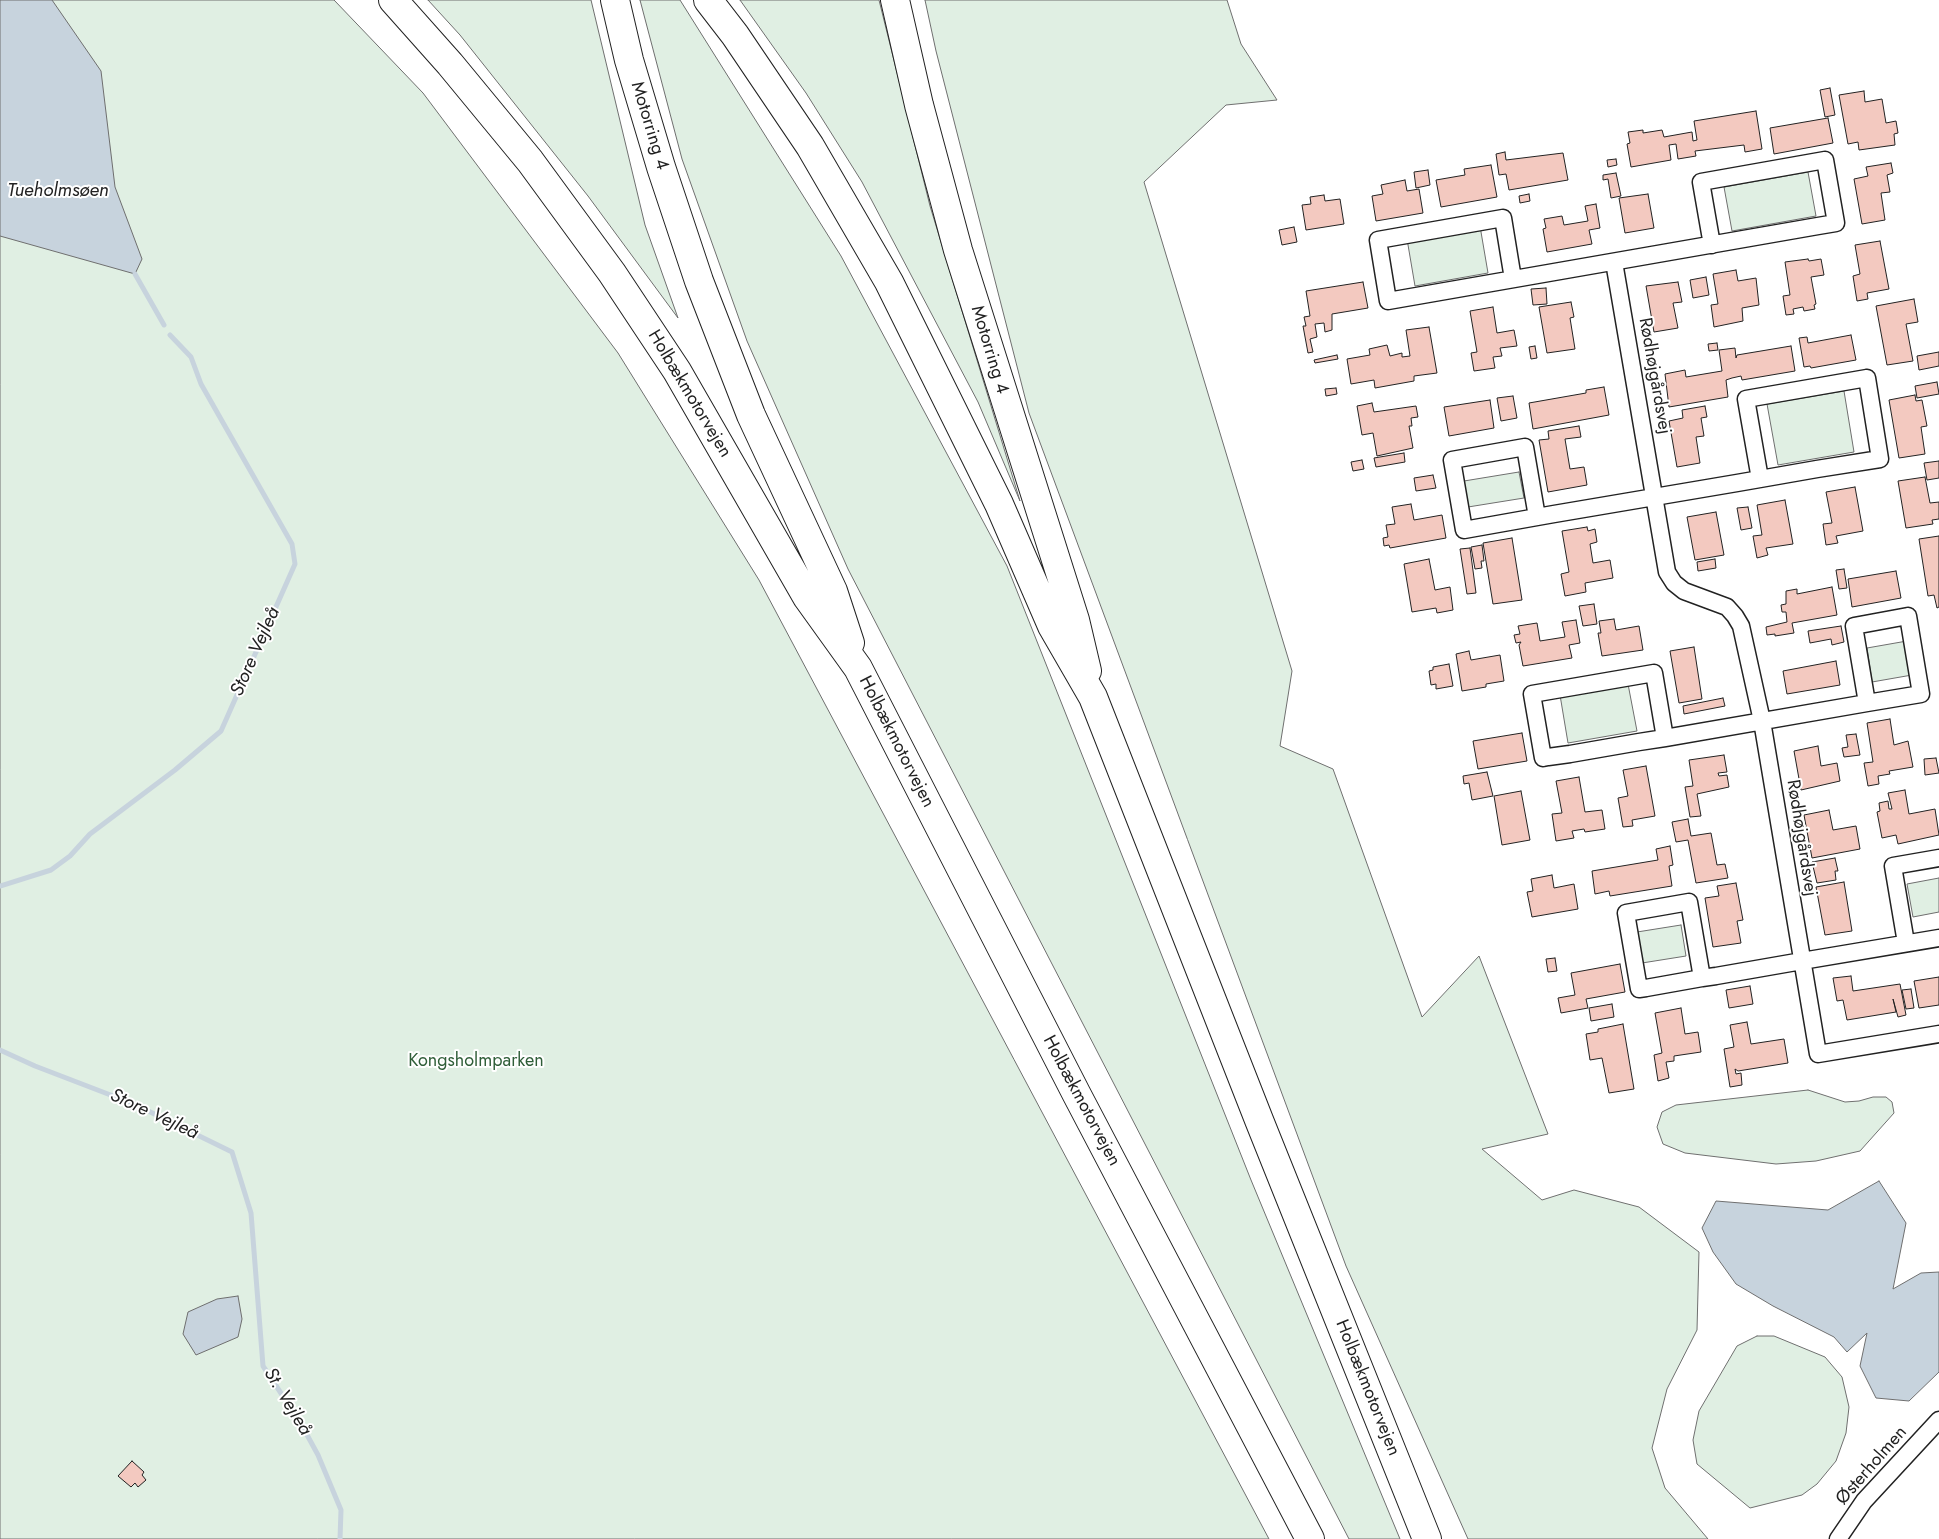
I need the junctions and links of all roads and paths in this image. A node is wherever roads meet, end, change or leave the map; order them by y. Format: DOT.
graph roads {
  1 [pos="393,0"];
  2 [pos="615,0"];
  3 [pos="708,0"];
  4 [pos="895,0"];
  5 [pos="1712,244"];
  6 [pos="1614,262"];
  7 [pos="1513,279"];
  8 [pos="1760,479"];
  9 [pos="1655,497"];
  10 [pos="1537,517"];
  11 [pos="858,668"];
  12 [pos="1092,697"];
  13 [pos="1867,703"];
  14 [pos="1762,721"];
  15 [pos="1665,738"];
  16 [pos="1939,858"];
  17 [pos="1939,938"];
  18 [pos="1906,943"];
  19 [pos="1802,961"];
  20 [pos="1702,978"];
  21 [pos="1939,1034"];
  22 [pos="1939,1420"];
  23 [pos="1310,1539"];
  24 [pos="1427,1539"];
  25 [pos="1838,1539"];
  1 -- 11 [label="highway, Holbækmotorvejen"];
  2 -- 11 [label="highway, Motorring 4"];
  3 -- 12 [label="highway, Holbækmotorvejen"];
  4 -- 12 [label="highway, Motorring 4"];
  5 -- 5 [label="street"];
  5 -- 6 [label="street"];
  6 -- 7 [label="street"];
  6 -- 9 [label="street, Rødhøjgårdsvej"];
  7 -- 7 [label="street"];
  8 -- 8 [label="street"];
  8 -- 9 [label="street"];
  9 -- 10 [label="street"];
  9 -- 14 [label="street, Rødhøjgårdsvej"];
  10 -- 10 [label="street"];
  11 -- 23 [label="highway, Holbækmotorvejen"];
  12 -- 24 [label="highway, Holbækmotorvejen"];
  13 -- 13 [label="street"];
  13 -- 14 [label="street"];
  14 -- 15 [label="street"];
  14 -- 19 [label="street, Rødhøjgårdsvej"];
  15 -- 15 [label="street"];
  16 -- 18 [label="street"];
  17 -- 18 [label="street"];
  18 -- 19 [label="street"];
  19 -- 20 [label="street"];
  19 -- 21 [label="street, Rødhøjgårdsvej"];
  20 -- 20 [label="street"];
  22 -- 25 [label="street, Østerholmen"];
}
